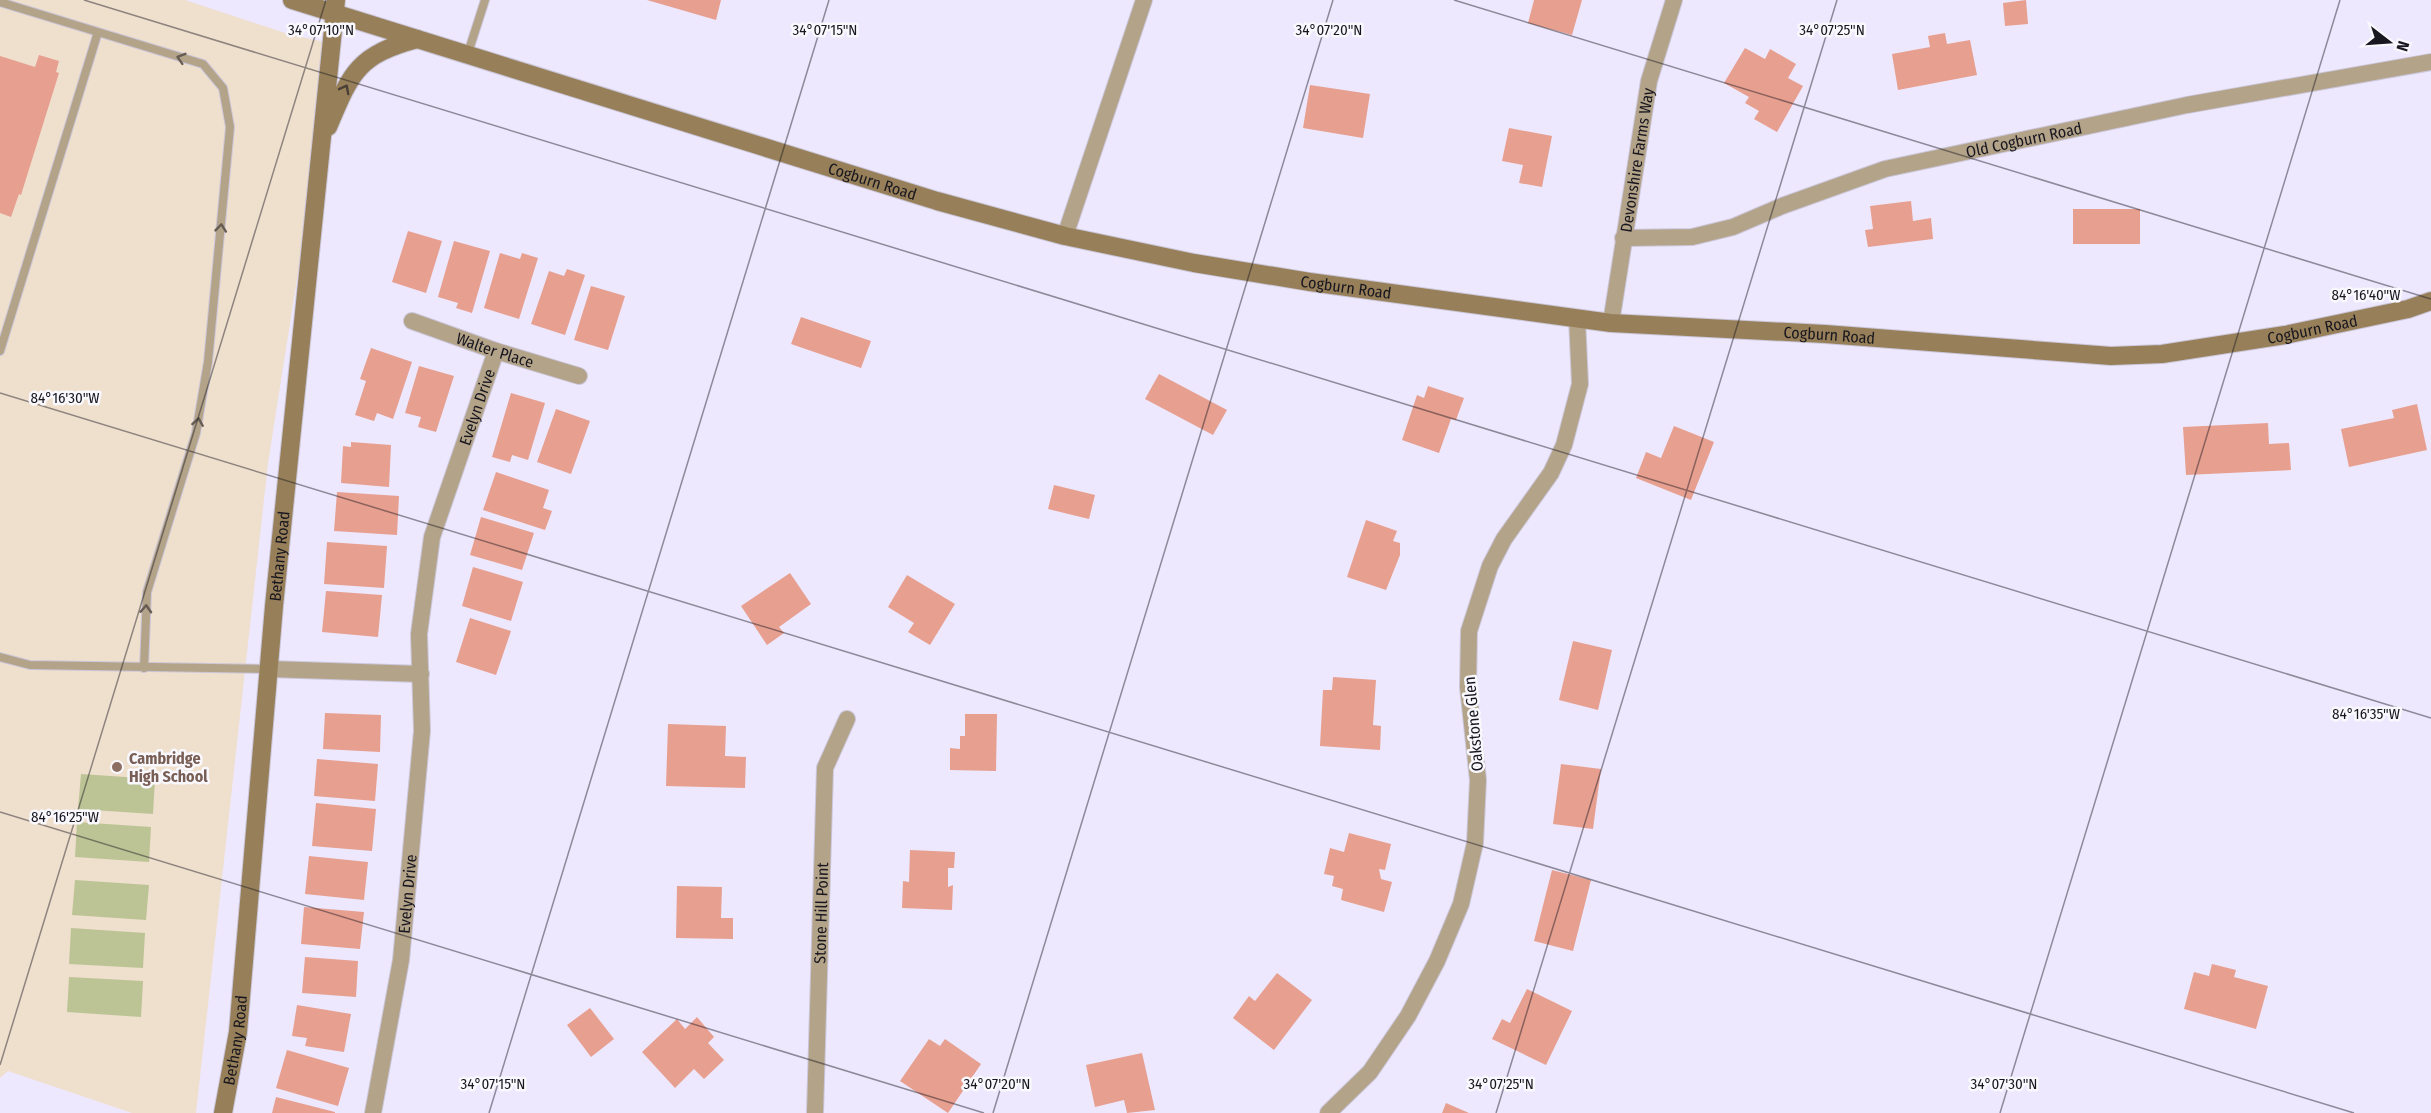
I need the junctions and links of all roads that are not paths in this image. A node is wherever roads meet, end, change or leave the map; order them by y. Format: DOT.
graph roads {
  1 [pos="292,0"];
  2 [pos="485,0"];
  3 [pos="1144,0"];
  4 [pos="1674,0"];
  5 [pos="0,2"];
  6 [pos="335,7"];
  7 [pos="98,32"];
  8 [pos="417,39"];
  9 [pos="468,53"];
  10 [pos="2431,62"];
  11 [pos="321,142"];
  12 [pos="1065,236"];
  13 [pos="1623,238"];
  14 [pos="2431,301"];
  15 [pos="1577,318"];
  16 [pos="412,321"];
  17 [pos="1611,323"];
  18 [pos="0,351"];
  19 [pos="496,351"];
  20 [pos="579,376"];
  21 [pos="0,657"];
  22 [pos="144,668"];
  23 [pos="268,669"];
  24 [pos="421,674"];
  25 [pos="847,719"];
  26 [pos="223,1113"];
  27 [pos="373,1113"];
  28 [pos="815,1113"];
  29 [pos="1328,1113"];
  1 -- 6 [label="street, Cogburn Road"];
  2 -- 9 [label="lane"];
  3 -- 12 [label="street"];
  4 -- 13 [label="street, Devonshire Farms Way"];
  5 -- 7 [label="lane"];
  6 -- 8 [label="street, Cogburn Road"];
  6 -- 11 [label="street, Bethany Road"];
  7 -- 18 [label="lane"];
  22 -- 7 [label="lane, one-way"];
  8 -- 9 [label="street, Cogburn Road"];
  11 -- 8 [label="street, one-way"];
  9 -- 12 [label="street, Cogburn Road"];
  10 -- 13 [label="street, Old Cogburn Road"];
  11 -- 23 [label="street, Bethany Road"];
  12 -- 15 [label="street, Cogburn Road"];
  13 -- 17 [label="street, Devonshire Farms Way"];
  14 -- 17 [label="street, Cogburn Road"];
  15 -- 17 [label="street, Cogburn Road"];
  15 -- 29 [label="street, Oakstone Glen"];
  16 -- 19 [label="street, Walter Place"];
  19 -- 20 [label="street, Walter Place"];
  19 -- 24 [label="street, Evelyn Drive"];
  21 -- 22 [label="lane"];
  22 -- 23 [label="lane"];
  23 -- 24 [label="street"];
  23 -- 26 [label="street, Bethany Road"];
  24 -- 27 [label="street, Evelyn Drive"];
  25 -- 28 [label="street, Stone Hill Point"];
}
